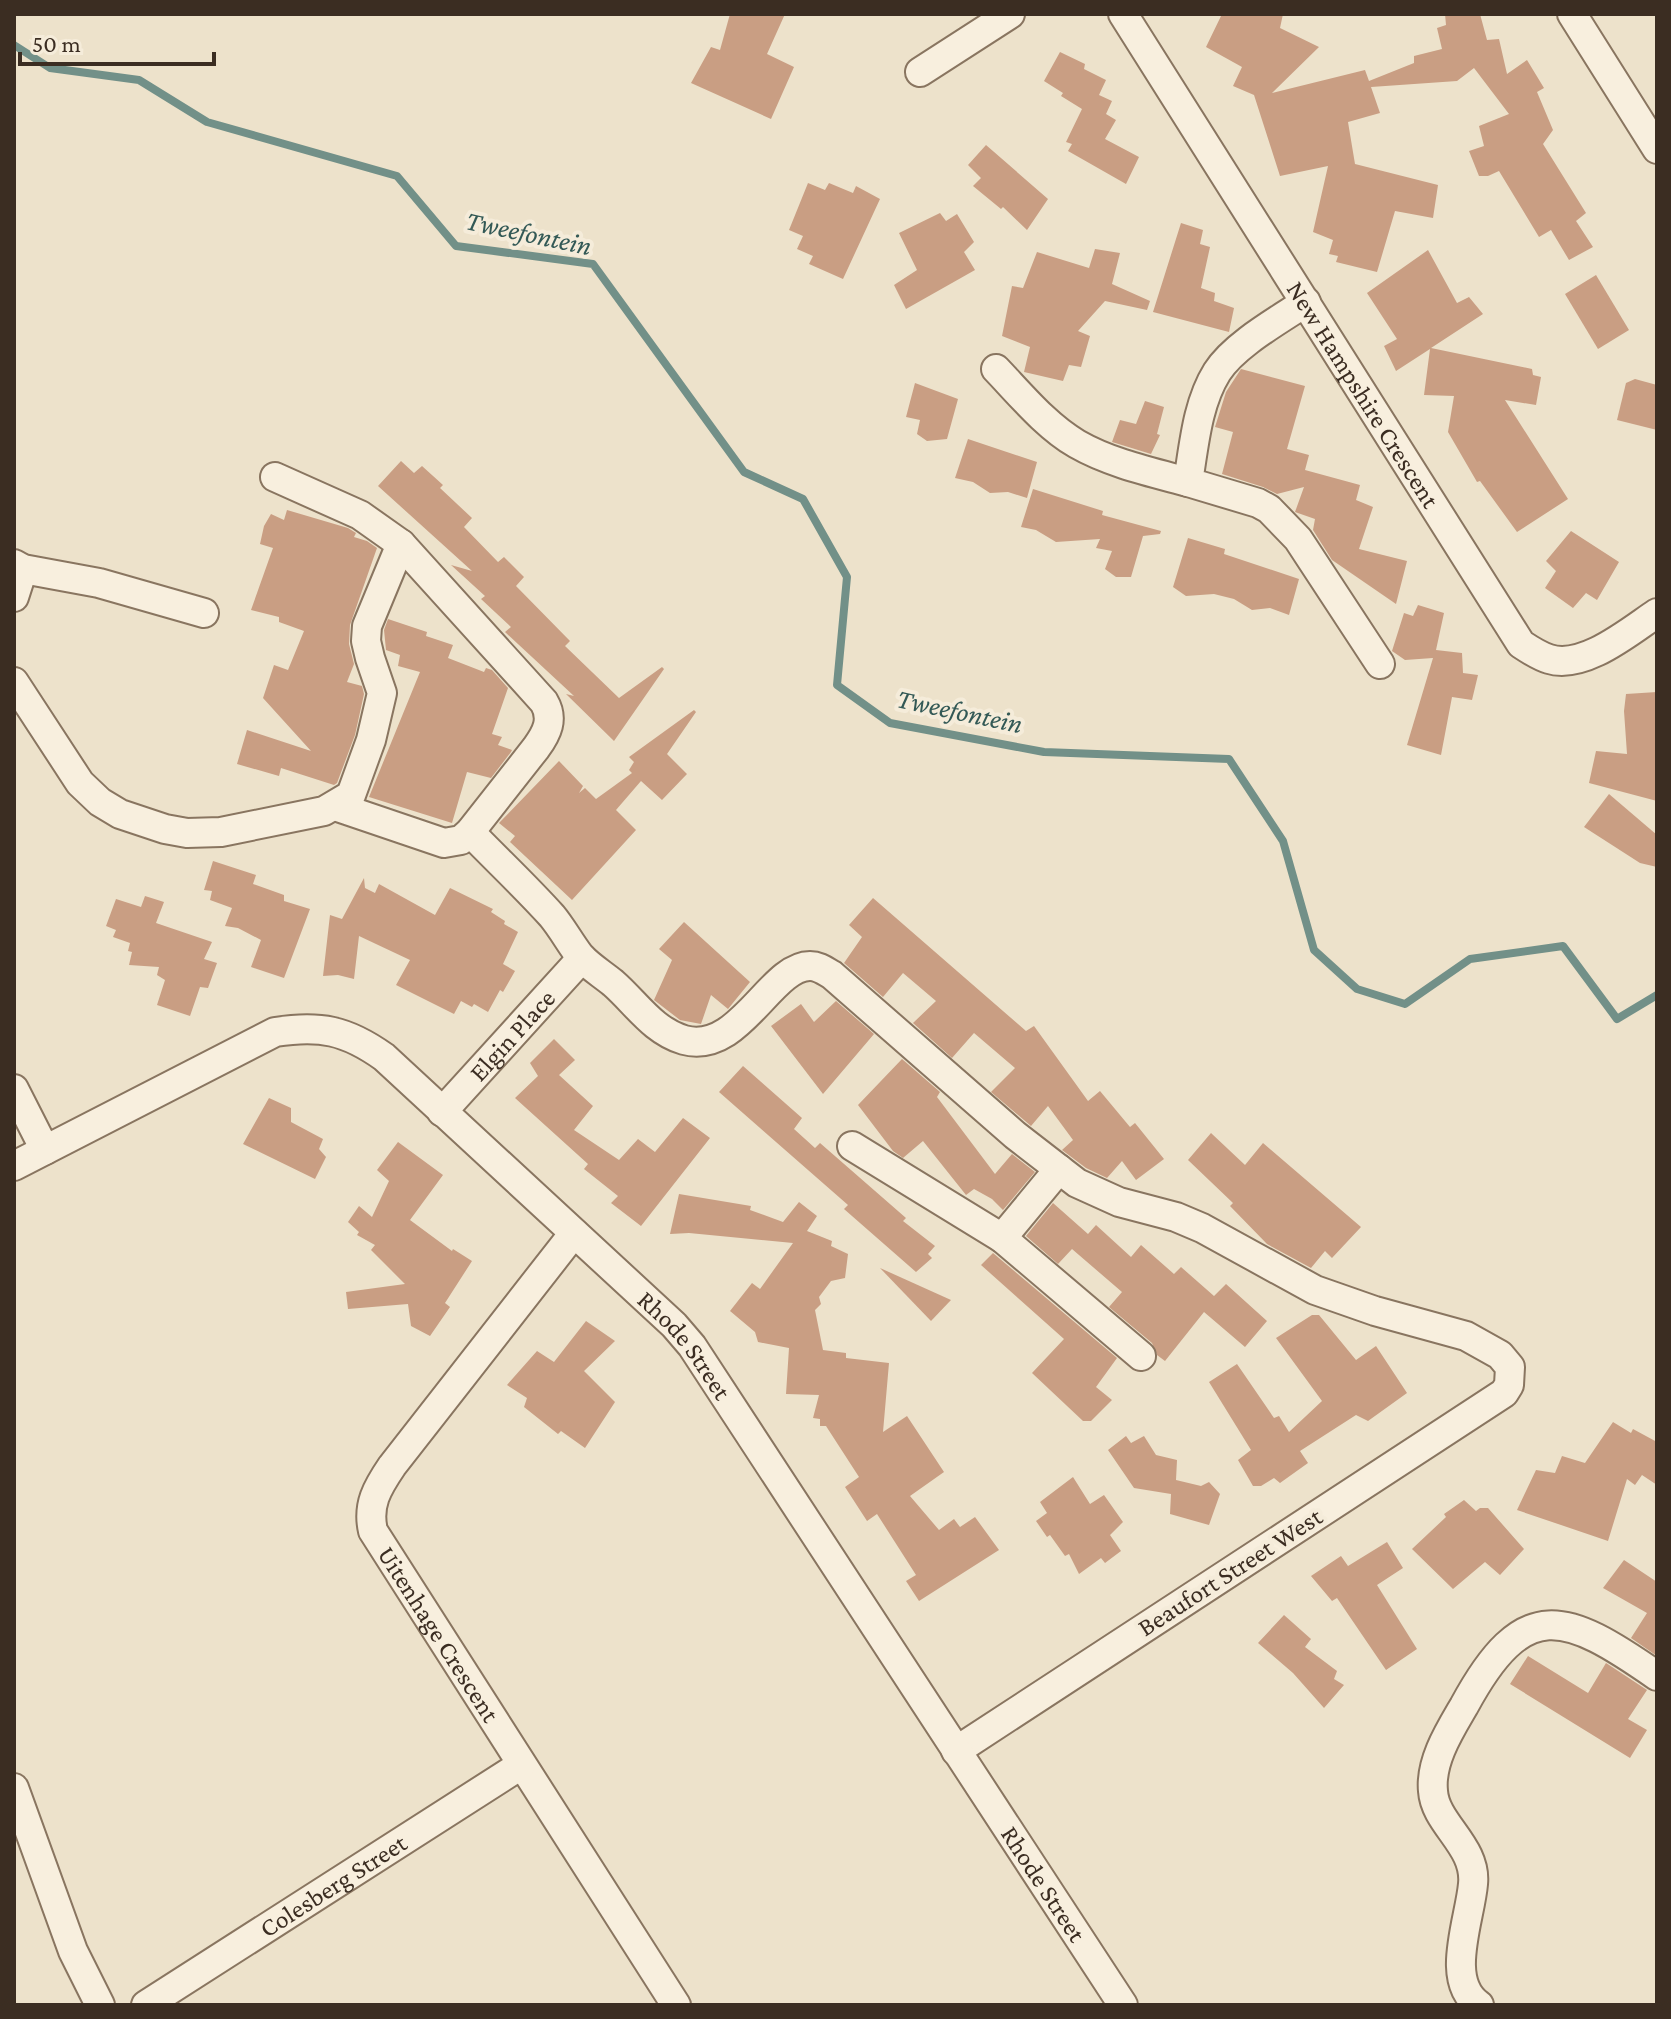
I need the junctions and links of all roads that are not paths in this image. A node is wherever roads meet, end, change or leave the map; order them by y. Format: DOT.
graph roads {
  1 [pos="1010,14"];
  2 [pos="1123,14"];
  3 [pos="1572,14"];
  4 [pos="920,72"];
  5 [pos="1657,149"];
  6 [pos="1306,302"];
  7 [pos="996,369"];
  8 [pos="275,477"];
  9 [pos="1188,482"];
  10 [pos="401,544"];
  11 [pos="19,567"];
  12 [pos="14,597"];
  13 [pos="204,613"];
  14 [pos="1657,613"];
  15 [pos="1380,664"];
  16 [pos="14,682"];
  17 [pos="335,806"];
  18 [pos="470,832"];
  19 [pos="582,958"];
  20 [pos="14,1089"];
  21 [pos="442,1112"];
  22 [pos="852,1146"];
  23 [pos="45,1150"];
  24 [pos="14,1166"];
  25 [pos="1059,1169"];
  26 [pos="574,1233"];
  27 [pos="1002,1238"];
  28 [pos="1141,1356"];
  29 [pos="1657,1676"];
  30 [pos="956,1751"];
  31 [pos="521,1765"];
  32 [pos="14,1788"];
  33 [pos="100,2005"];
  34 [pos="146,2005"];
  35 [pos="676,2005"];
  36 [pos="1123,2005"];
  37 [pos="1479,2005"];
  1 -- 4 [label="street"];
  2 -- 6 [label="street, New Hampshire Crescent"];
  3 -- 5 [label="street"];
  6 -- 9 [label="street"];
  6 -- 14 [label="street, New Hampshire Crescent"];
  7 -- 9 [label="street"];
  8 -- 10 [label="street"];
  9 -- 15 [label="street"];
  10 -- 17 [label="street"];
  10 -- 18 [label="street"];
  11 -- 12 [label="street"];
  11 -- 13 [label="street"];
  16 -- 17 [label="street"];
  17 -- 18 [label="street"];
  18 -- 19 [label="street"];
  19 -- 21 [label="street, Elgin Place"];
  19 -- 25 [label="street"];
  20 -- 23 [label="street"];
  21 -- 23 [label="street, Rhode Street"];
  21 -- 26 [label="street, Rhode Street"];
  22 -- 27 [label="street"];
  23 -- 24 [label="street, Rhode Street"];
  25 -- 27 [label="street"];
  25 -- 30 [label="street, Beaufort Street West"];
  26 -- 30 [label="street, Rhode Street"];
  26 -- 31 [label="street, Uitenhage Crescent"];
  27 -- 28 [label="street"];
  29 -- 37 [label="street"];
  30 -- 36 [label="street, Rhode Street"];
  31 -- 34 [label="street, Colesberg Street"];
  31 -- 35 [label="street, Uitenhage Crescent"];
  32 -- 33 [label="street"];
}
